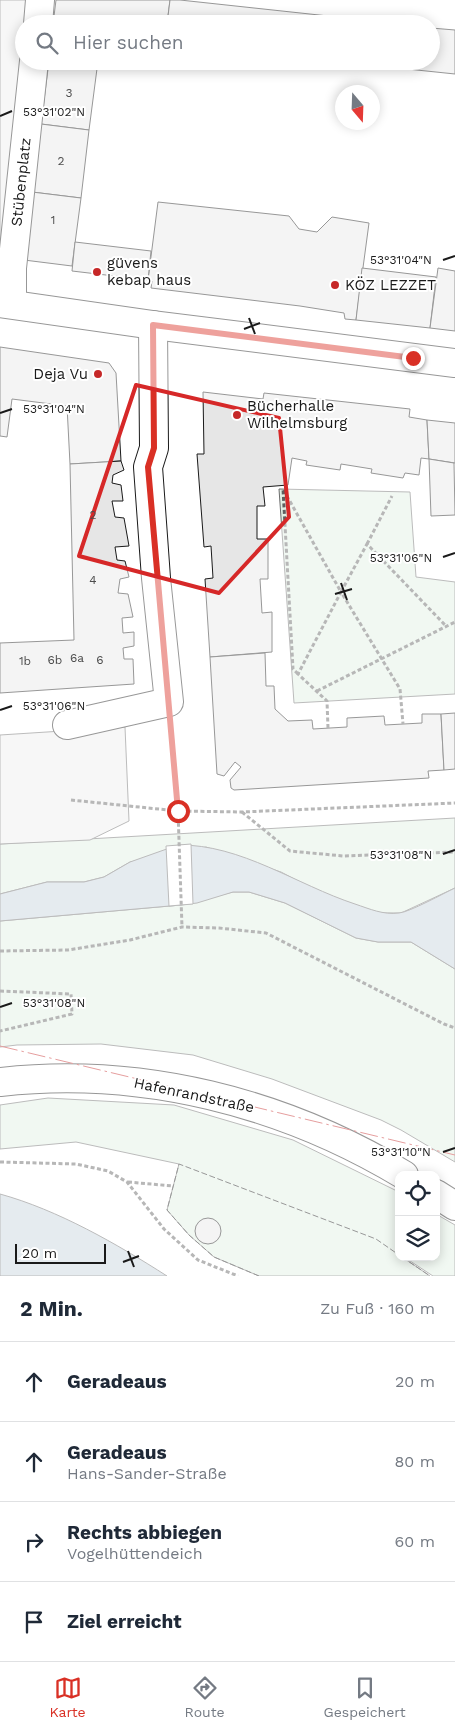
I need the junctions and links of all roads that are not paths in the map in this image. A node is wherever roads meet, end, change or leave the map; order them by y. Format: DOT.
graph roads {
  1 [pos="40,0"];
  2 [pos="39,15"];
  3 [pos="33,70"];
  4 [pos="6,303"];
  5 [pos="153,325"];
  6 [pos="455,363"];
  7 [pos="67,725"];
  8 [pos="0,1082"];
  9 [pos="397,1171"];
  10 [pos="440,1197"];
  11 [pos="455,1206"];
  1 -- 2 [label="street"];
  3 -- 4 [label="street, Stübenplatz"];
  4 -- 5 [label="street"];
  5 -- 6 [label="street"];
  5 -- 7 [label="street"];
  8 -- 9 [label="street, Hafenrandstraße"];
  10 -- 11 [label="street"];
}
